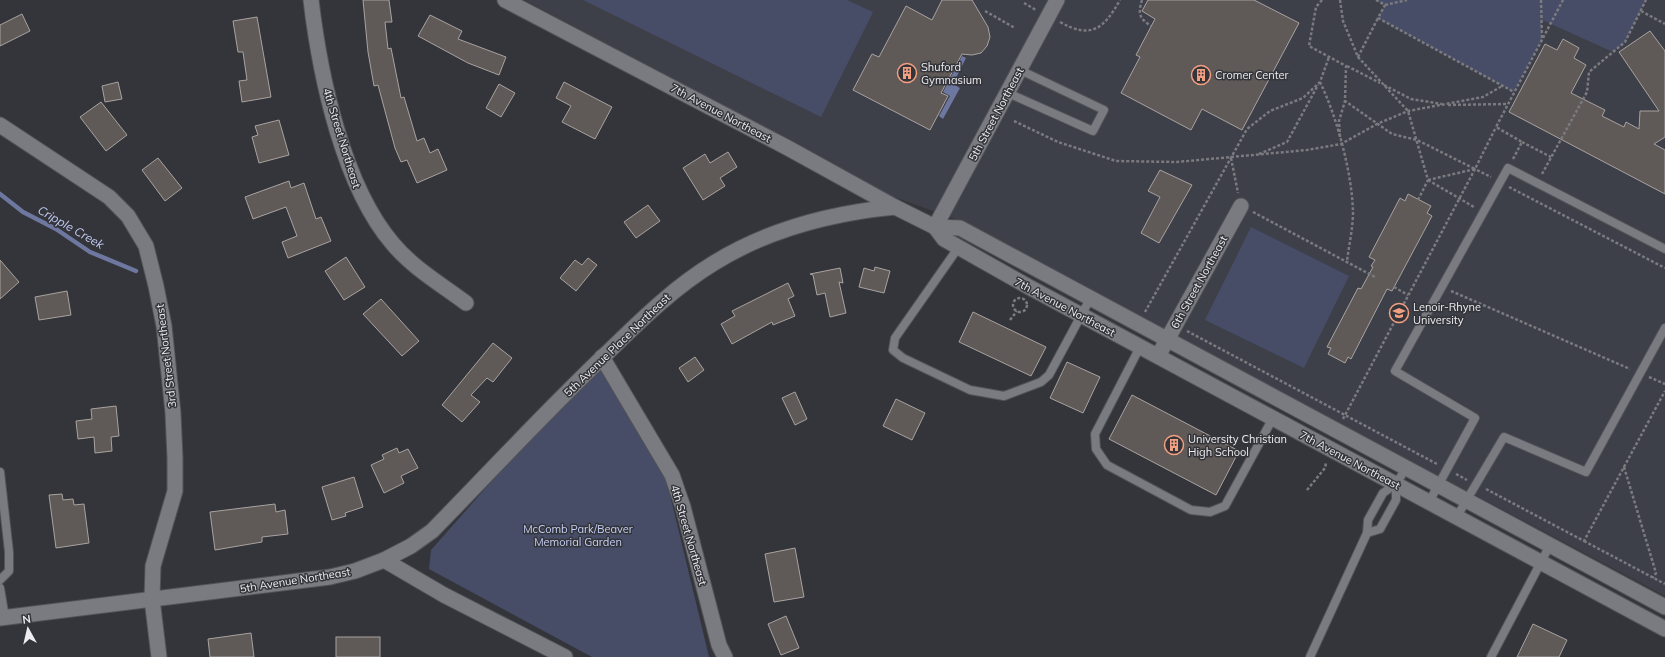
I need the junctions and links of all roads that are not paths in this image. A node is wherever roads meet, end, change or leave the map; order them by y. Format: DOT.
graph roads {
  1 [pos="311,0"];
  2 [pos="505,0"];
  3 [pos="1057,0"];
  4 [pos="1020,70"];
  5 [pos="1008,93"];
  6 [pos="0,125"];
  7 [pos="1241,206"];
  8 [pos="895,207"];
  9 [pos="935,227"];
  10 [pos="958,248"];
  11 [pos="1665,249"];
  12 [pos="1090,299"];
  13 [pos="466,303"];
  14 [pos="1080,315"];
  15 [pos="1665,328"];
  16 [pos="1167,340"];
  17 [pos="1140,347"];
  18 [pos="602,357"];
  19 [pos="1158,357"];
  20 [pos="1273,418"];
  21 [pos="1406,468"];
  22 [pos="0,472"];
  23 [pos="1396,484"];
  24 [pos="1438,485"];
  25 [pos="2,500"];
  26 [pos="1466,500"];
  27 [pos="1429,502"];
  28 [pos="1456,518"];
  29 [pos="1368,534"];
  30 [pos="1550,545"];
  31 [pos="384,560"];
  32 [pos="1541,563"];
  33 [pos="0,580"];
  34 [pos="0,588"];
  35 [pos="152,599"];
  36 [pos="1665,607"];
  37 [pos="2,618"];
  38 [pos="1665,629"];
  39 [pos="159,657"];
  40 [pos="565,657"];
  41 [pos="725,657"];
  42 [pos="1310,657"];
  43 [pos="1491,657"];
  1 -- 13 [label="street, 4th Street Northeast"];
  2 -- 8 [label="street, 7th Avenue Northeast"];
  3 -- 4 [label="street, 5th Street Northeast"];
  4 -- 5 [label="street, 5th Street Northeast"];
  4 -- 5 [label="lane"];
  5 -- 9 [label="street, 5th Street Northeast"];
  6 -- 35 [label="street, 3rd Street Northeast"];
  7 -- 16 [label="street, 6th Street Northeast"];
  8 -- 9 [label="street, 7th Avenue Northeast"];
  8 -- 18 [label="street, 5th Avenue Place Northeast"];
  9 -- 10 [label="street, 7th Avenue Northeast"];
  9 -- 12 [label="street, 7th Avenue Northeast"];
  10 -- 14 [label="street, 7th Avenue Northeast"];
  10 -- 14 [label="lane"];
  11 -- 24 [label="lane"];
  12 -- 14 [label="lane"];
  12 -- 16 [label="street, 7th Avenue Northeast"];
  14 -- 17 [label="street, 7th Avenue Northeast"];
  15 -- 26 [label="lane"];
  16 -- 19 [label="street, 6th Street Northeast"];
  16 -- 21 [label="street, 7th Avenue Northeast"];
  17 -- 19 [label="street, 7th Avenue Northeast"];
  17 -- 20 [label="lane"];
  18 -- 31 [label="street, 5th Avenue Place Northeast"];
  18 -- 41 [label="street, 4th Street Northeast"];
  19 -- 20 [label="street, 7th Avenue Northeast"];
  20 -- 23 [label="street, 7th Avenue Northeast"];
  21 -- 23 [label="lane"];
  21 -- 24 [label="street, 7th Avenue Northeast"];
  22 -- 25 [label="lane"];
  23 -- 27 [label="street, 7th Avenue Northeast"];
  23 -- 29 [label="lane"];
  23 -- 29 [label="lane"];
  24 -- 26 [label="street, 7th Avenue Northeast"];
  24 -- 27 [label="lane"];
  25 -- 33 [label="lane"];
  26 -- 28 [label="lane"];
  26 -- 30 [label="street, 7th Avenue Northeast"];
  27 -- 28 [label="street, 7th Avenue Northeast"];
  28 -- 32 [label="street, 7th Avenue Northeast"];
  29 -- 42 [label="lane"];
  30 -- 32 [label="lane"];
  30 -- 36 [label="street, 7th Avenue Northeast"];
  31 -- 35 [label="street, 5th Avenue Northeast"];
  31 -- 40 [label="street"];
  32 -- 38 [label="street, 7th Avenue Northeast"];
  32 -- 43 [label="lane"];
  34 -- 37 [label="lane"];
  35 -- 37 [label="street, 5th Avenue Northeast"];
  35 -- 39 [label="street, 3rd Street Northeast"];
}
